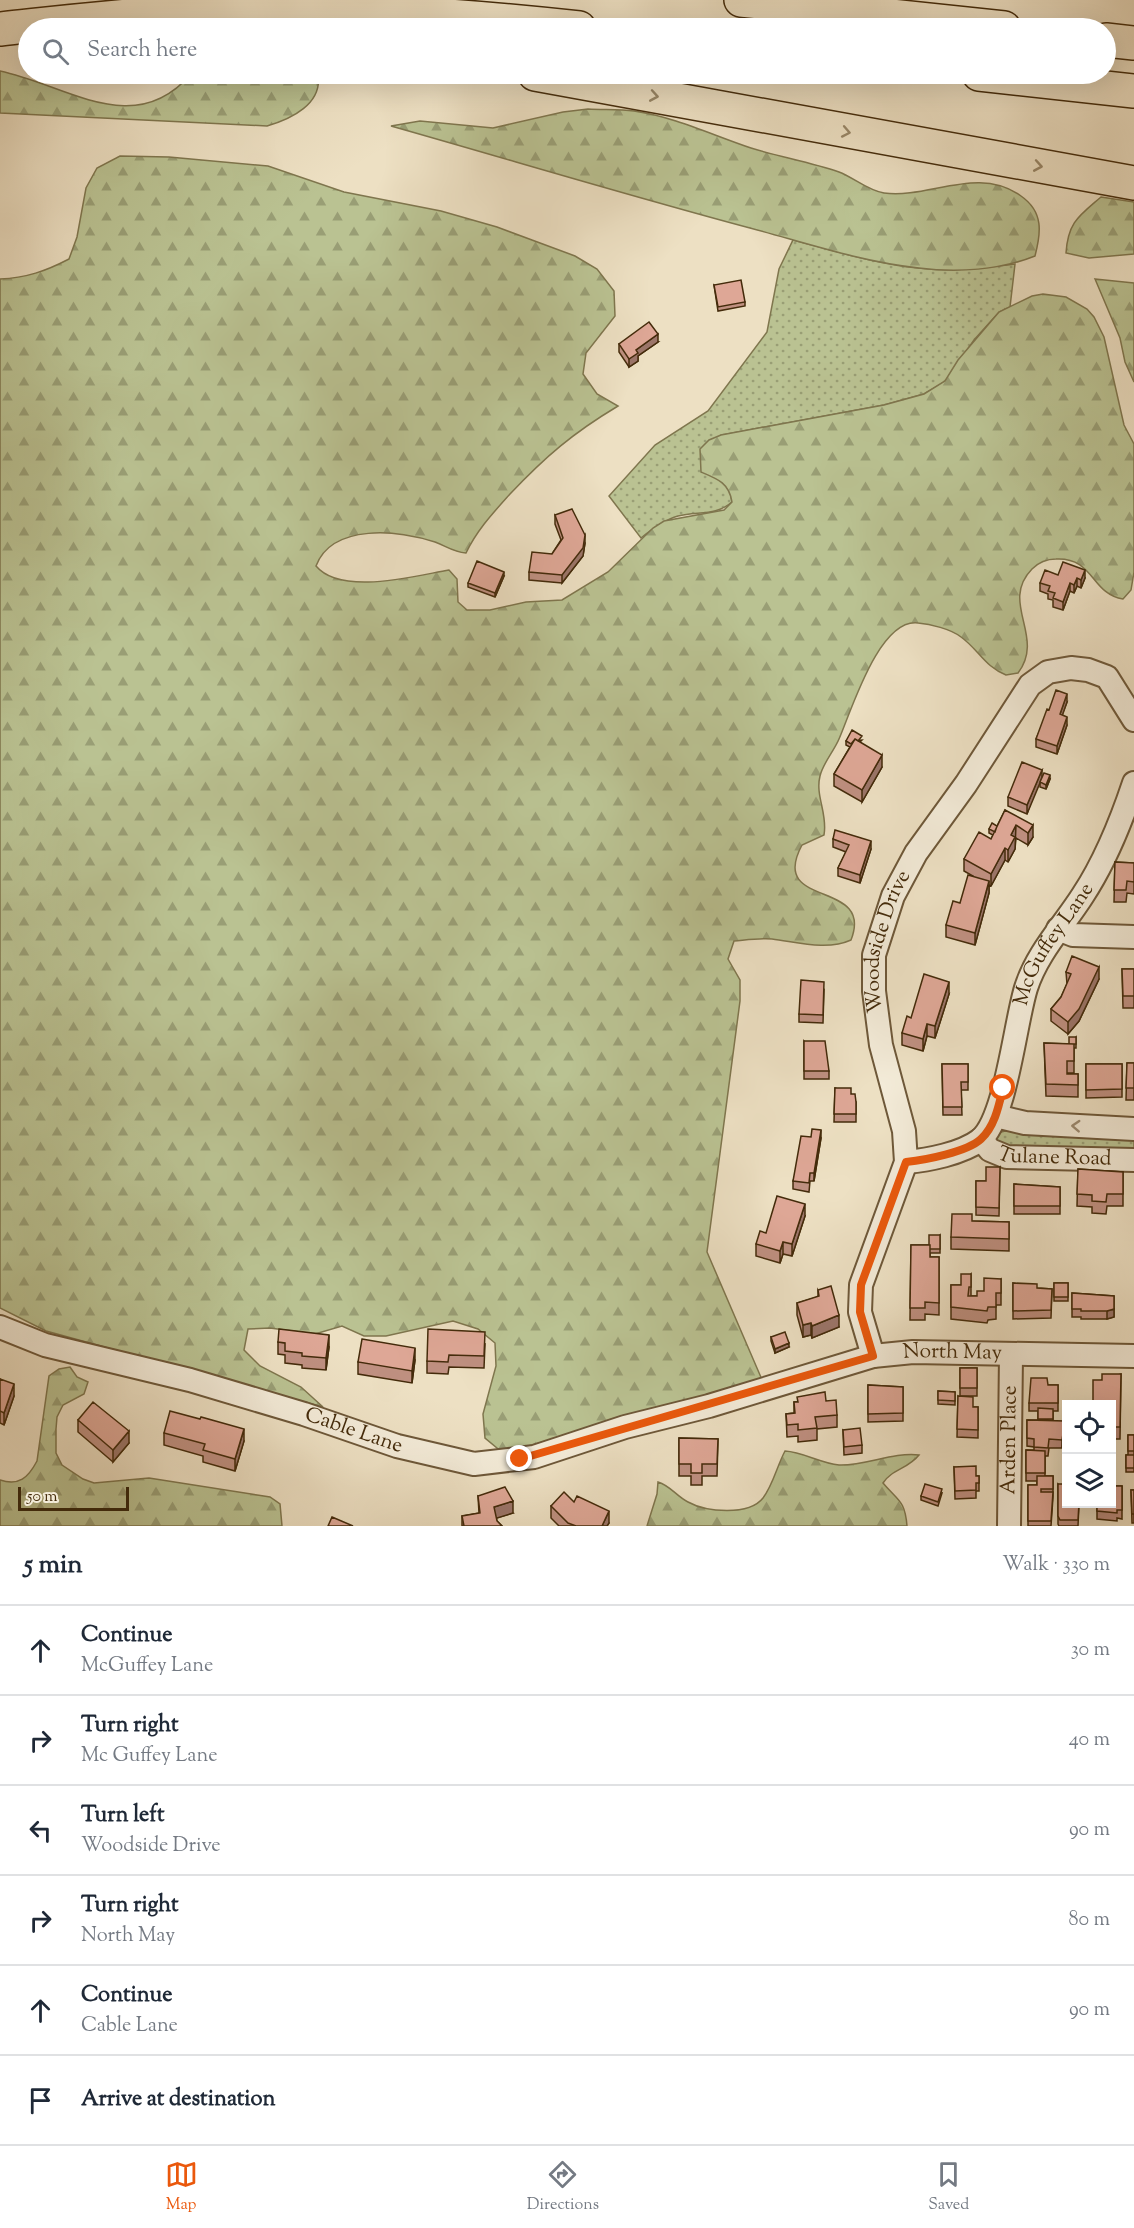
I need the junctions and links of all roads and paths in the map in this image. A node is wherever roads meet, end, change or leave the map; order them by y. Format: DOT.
graph roads {
  1 [pos="741,0"];
  2 [pos="126,18"];
  3 [pos="487,18"];
  4 [pos="910,18"];
  5 [pos="18,27"];
  6 [pos="0,29"];
  7 [pos="1116,40"];
  8 [pos="1134,43"];
  9 [pos="590,84"];
  10 [pos="1070,84"];
  11 [pos="1134,91"];
  12 [pos="1134,183"];
  13 [pos="1134,720"];
  14 [pos="1134,783"];
  15 [pos="1058,928"];
  16 [pos="1134,937"];
  17 [pos="996,1116"];
  18 [pos="1134,1129"];
  19 [pos="981,1139"];
  20 [pos="1134,1160"];
  21 [pos="906,1162"];
  22 [pos="0,1326"];
  23 [pos="1011,1355"];
  24 [pos="873,1356"];
  25 [pos="1134,1356"];
  26 [pos="709,1406"];
  27 [pos="1009,1526"];
  1 -- 4 [label="highway"];
  2 -- 3 [label="highway"];
  5 -- 6 [label="highway"];
  7 -- 8 [label="highway"];
  9 -- 12 [label="highway, one-way"];
  10 -- 11 [label="highway"];
  13 -- 21 [label="street, Woodside Drive"];
  14 -- 15 [label="street, McGuffey Lane"];
  15 -- 16 [label="street"];
  15 -- 17 [label="street, McGuffey Lane"];
  18 -- 17 [label="street, Tulane Road, one-way"];
  17 -- 19 [label="street"];
  19 -- 20 [label="street, Tulane Road"];
  19 -- 21 [label="street"];
  21 -- 24 [label="street, Woodside Drive"];
  22 -- 26 [label="street, Cable Lane"];
  23 -- 24 [label="street, North May"];
  23 -- 25 [label="street, North May"];
  23 -- 27 [label="street, Arden Place"];
  24 -- 26 [label="street, North May"];
}
